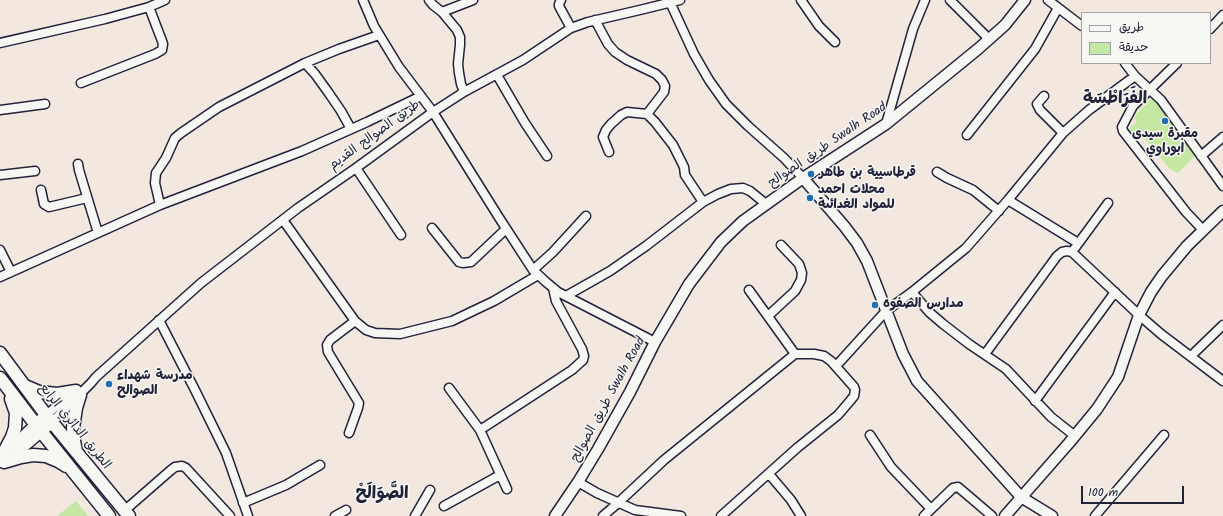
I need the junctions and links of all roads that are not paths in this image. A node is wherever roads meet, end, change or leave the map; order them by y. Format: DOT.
graph roads {
  1 [pos="165,0"];
  2 [pos="363,0"];
  3 [pos="429,0"];
  4 [pos="473,0"];
  5 [pos="561,0"];
  6 [pos="680,0"];
  7 [pos="800,0"];
  8 [pos="925,0"];
  9 [pos="950,0"];
  10 [pos="1025,0"];
  11 [pos="1048,0"];
  12 [pos="670,1"];
  13 [pos="149,6"];
  14 [pos="1058,8"];
  15 [pos="442,12"];
  16 [pos="1223,15"];
  17 [pos="594,20"];
  18 [pos="1081,25"];
  19 [pos="571,28"];
  20 [pos="1211,28"];
  21 [pos="379,35"];
  22 [pos="989,39"];
  23 [pos="835,42"];
  24 [pos="0,43"];
  25 [pos="305,63"];
  26 [pos="1126,64"];
  27 [pos="1175,64"];
  28 [pos="497,75"];
  29 [pos="1135,76"];
  30 [pos="80,83"];
  31 [pos="1150,90"];
  32 [pos="464,92"];
  33 [pos="421,96"];
  34 [pos="1044,96"];
  35 [pos="45,104"];
  36 [pos="0,110"];
  37 [pos="433,112"];
  38 [pos="647,114"];
  39 [pos="886,124"];
  40 [pos="351,130"];
  41 [pos="1063,133"];
  42 [pos="966,135"];
  43 [pos="1223,137"];
  44 [pos="608,152"];
  45 [pos="547,156"];
  46 [pos="1201,156"];
  47 [pos="78,164"];
  48 [pos="356,168"];
  49 [pos="35,171"];
  50 [pos="937,172"];
  51 [pos="0,175"];
  52 [pos="803,178"];
  53 [pos="1223,186"];
  54 [pos="40,190"];
  55 [pos="87,198"];
  56 [pos="1008,200"];
  57 [pos="704,202"];
  58 [pos="1108,203"];
  59 [pos="766,204"];
  60 [pos="160,206"];
  61 [pos="999,211"];
  62 [pos="1223,211"];
  63 [pos="586,216"];
  64 [pos="283,220"];
  65 [pos="432,228"];
  66 [pos="506,229"];
  67 [pos="1203,230"];
  68 [pos="98,233"];
  69 [pos="401,235"];
  70 [pos="1078,243"];
  71 [pos="781,245"];
  72 [pos="0,250"];
  73 [pos="1072,252"];
  74 [pos="11,272"];
  75 [pos="535,272"];
  76 [pos="0,277"];
  77 [pos="552,288"];
  78 [pos="750,290"];
  79 [pos="912,292"];
  80 [pos="1115,292"];
  81 [pos="566,296"];
  82 [pos="886,311"];
  83 [pos="768,316"];
  84 [pos="1139,316"];
  85 [pos="159,320"];
  86 [pos="355,321"];
  87 [pos="1223,325"];
  88 [pos="655,342"];
  89 [pos="0,353"];
  90 [pos="795,354"];
  91 [pos="985,354"];
  92 [pos="1191,356"];
  93 [pos="836,366"];
  94 [pos="1223,381"];
  95 [pos="3,383"];
  96 [pos="23,385"];
  97 [pos="449,388"];
  98 [pos="78,393"];
  99 [pos="1035,402"];
  100 [pos="49,419"];
  101 [pos="38,428"];
  102 [pos="480,430"];
  103 [pos="349,433"];
  104 [pos="870,435"];
  105 [pos="1164,435"];
  106 [pos="1075,436"];
  107 [pos="77,454"];
  108 [pos="1,461"];
  109 [pos="320,465"];
  110 [pos="72,470"];
  111 [pos="770,474"];
  112 [pos="500,475"];
  113 [pos="578,482"];
  114 [pos="507,489"];
  115 [pos="430,490"];
  116 [pos="1021,497"];
  117 [pos="243,503"];
  118 [pos="618,503"];
  119 [pos="444,506"];
  120 [pos="931,509"];
  121 [pos="346,510"];
  122 [pos="126,513"];
  123 [pos="109,516"];
  124 [pos="230,516"];
  125 [pos="248,516"];
  126 [pos="335,516"];
  127 [pos="415,516"];
  128 [pos="555,516"];
  129 [pos="602,516"];
  130 [pos="681,516"];
  131 [pos="722,516"];
  132 [pos="801,516"];
  133 [pos="924,516"];
  134 [pos="992,516"];
  135 [pos="1005,516"];
  136 [pos="1052,516"];
  137 [pos="1094,516"];
  1 -- 13 [label="street"];
  2 -- 21 [label="street"];
  3 -- 15 [label="street"];
  4 -- 15 [label="street"];
  5 -- 19 [label="street"];
  6 -- 12 [label="street"];
  7 -- 23 [label="street"];
  8 -- 39 [label="street"];
  9 -- 22 [label="street"];
  10 -- 22 [label="street, طريق الصوالح Swalh Road"];
  11 -- 14 [label="street"];
  12 -- 17 [label="street"];
  12 -- 52 [label="street"];
  13 -- 24 [label="street"];
  13 -- 30 [label="street"];
  14 -- 18 [label="street"];
  14 -- 42 [label="street"];
  15 -- 32 [label="street"];
  16 -- 20 [label="street"];
  17 -- 19 [label="street"];
  17 -- 38 [label="street"];
  19 -- 28 [label="street"];
  21 -- 25 [label="street"];
  21 -- 33 [label="street"];
  22 -- 39 [label="street, طريق الصوالح Swalh Road"];
  25 -- 40 [label="street"];
  25 -- 60 [label="street"];
  26 -- 29 [label="street"];
  27 -- 31 [label="street"];
  28 -- 32 [label="street"];
  28 -- 45 [label="street"];
  29 -- 31 [label="street"];
  29 -- 41 [label="street"];
  31 -- 46 [label="street"];
  31 -- 67 [label="street"];
  32 -- 37 [label="street"];
  33 -- 37 [label="street"];
  33 -- 40 [label="street"];
  34 -- 41 [label="street"];
  35 -- 36 [label="street"];
  37 -- 48 [label="street, طريق الصوالح القديم"];
  37 -- 66 [label="street, طريق الصوالح القديم"];
  38 -- 44 [label="street"];
  38 -- 57 [label="street"];
  39 -- 52 [label="street, طريق الصوالح Swalh Road"];
  40 -- 60 [label="street"];
  41 -- 56 [label="street"];
  43 -- 46 [label="street"];
  46 -- 53 [label="street"];
  47 -- 55 [label="street"];
  48 -- 64 [label="street, طريق الصوالح القديم"];
  48 -- 69 [label="street"];
  49 -- 51 [label="street"];
  50 -- 61 [label="street"];
  52 -- 59 [label="street, طريق الصوالح Swalh Road"];
  52 -- 82 [label="street"];
  54 -- 55 [label="street"];
  55 -- 68 [label="street"];
  56 -- 61 [label="street"];
  56 -- 70 [label="street"];
  57 -- 59 [label="street"];
  57 -- 81 [label="street"];
  58 -- 70 [label="street"];
  59 -- 88 [label="street, طريق الصوالح Swalh Road"];
  60 -- 68 [label="street"];
  61 -- 79 [label="street"];
  62 -- 67 [label="street"];
  63 -- 75 [label="street"];
  64 -- 85 [label="street, طريق الصوالح القديم"];
  64 -- 86 [label="street"];
  65 -- 66 [label="street"];
  66 -- 75 [label="street, طريق الصوالح القديم"];
  67 -- 84 [label="street"];
  68 -- 74 [label="street"];
  70 -- 73 [label="street"];
  71 -- 83 [label="street"];
  72 -- 74 [label="street"];
  73 -- 80 [label="street"];
  73 -- 91 [label="street"];
  74 -- 76 [label="street"];
  75 -- 77 [label="street, طريق الصوالح القديم"];
  75 -- 86 [label="street"];
  77 -- 81 [label="street, طريق الصوالح القديم"];
  77 -- 102 [label="street"];
  78 -- 83 [label="street"];
  79 -- 82 [label="street"];
  79 -- 91 [label="street"];
  80 -- 84 [label="street"];
  80 -- 99 [label="street"];
  81 -- 88 [label="street, طريق الصوالح القديم"];
  82 -- 93 [label="street"];
  82 -- 116 [label="street"];
  83 -- 90 [label="street"];
  84 -- 92 [label="street"];
  84 -- 106 [label="street"];
  85 -- 98 [label="street, طريق الصوالح القديم"];
  85 -- 117 [label="street"];
  86 -- 103 [label="street"];
  87 -- 92 [label="street"];
  88 -- 113 [label="street, طريق الصوالح Swalh Road"];
  89 -- 96 [label="main road, الطريق الدائري الرابع"];
  90 -- 93 [label="street"];
  90 -- 118 [label="street"];
  91 -- 99 [label="street"];
  92 -- 94 [label="street"];
  93 -- 111 [label="street"];
  95 -- 101 [label="main road"];
  95 -- 108 [label="main road"];
  96 -- 98 [label="main road"];
  96 -- 100 [label="main road, الطريق الدائري الرابع"];
  97 -- 102 [label="street"];
  98 -- 100 [label="street, طريق الصوالح القديم"];
  98 -- 107 [label="main road"];
  99 -- 106 [label="street"];
  100 -- 101 [label="main road, طريق الصوالح القديم"];
  100 -- 107 [label="main road, الطريق الدائري الرابع"];
  101 -- 108 [label="main road, طريق الصوالح القديم"];
  101 -- 110 [label="main road"];
  102 -- 112 [label="street"];
  104 -- 120 [label="street"];
  105 -- 137 [label="street"];
  106 -- 116 [label="street"];
  107 -- 122 [label="main road, الطريق الدائري الرابع"];
  108 -- 110 [label="main road"];
  109 -- 117 [label="street"];
  110 -- 123 [label="main road"];
  111 -- 131 [label="street"];
  111 -- 132 [label="street"];
  112 -- 114 [label="street"];
  112 -- 119 [label="street"];
  113 -- 118 [label="street"];
  113 -- 128 [label="street, طريق الصوالح Swalh Road"];
  115 -- 127 [label="street"];
  116 -- 135 [label="street"];
  116 -- 136 [label="street"];
  117 -- 125 [label="street"];
  118 -- 129 [label="street"];
  118 -- 130 [label="street"];
  120 -- 133 [label="street"];
  120 -- 134 [label="street"];
  121 -- 126 [label="street"];
  122 -- 124 [label="street"];
}
